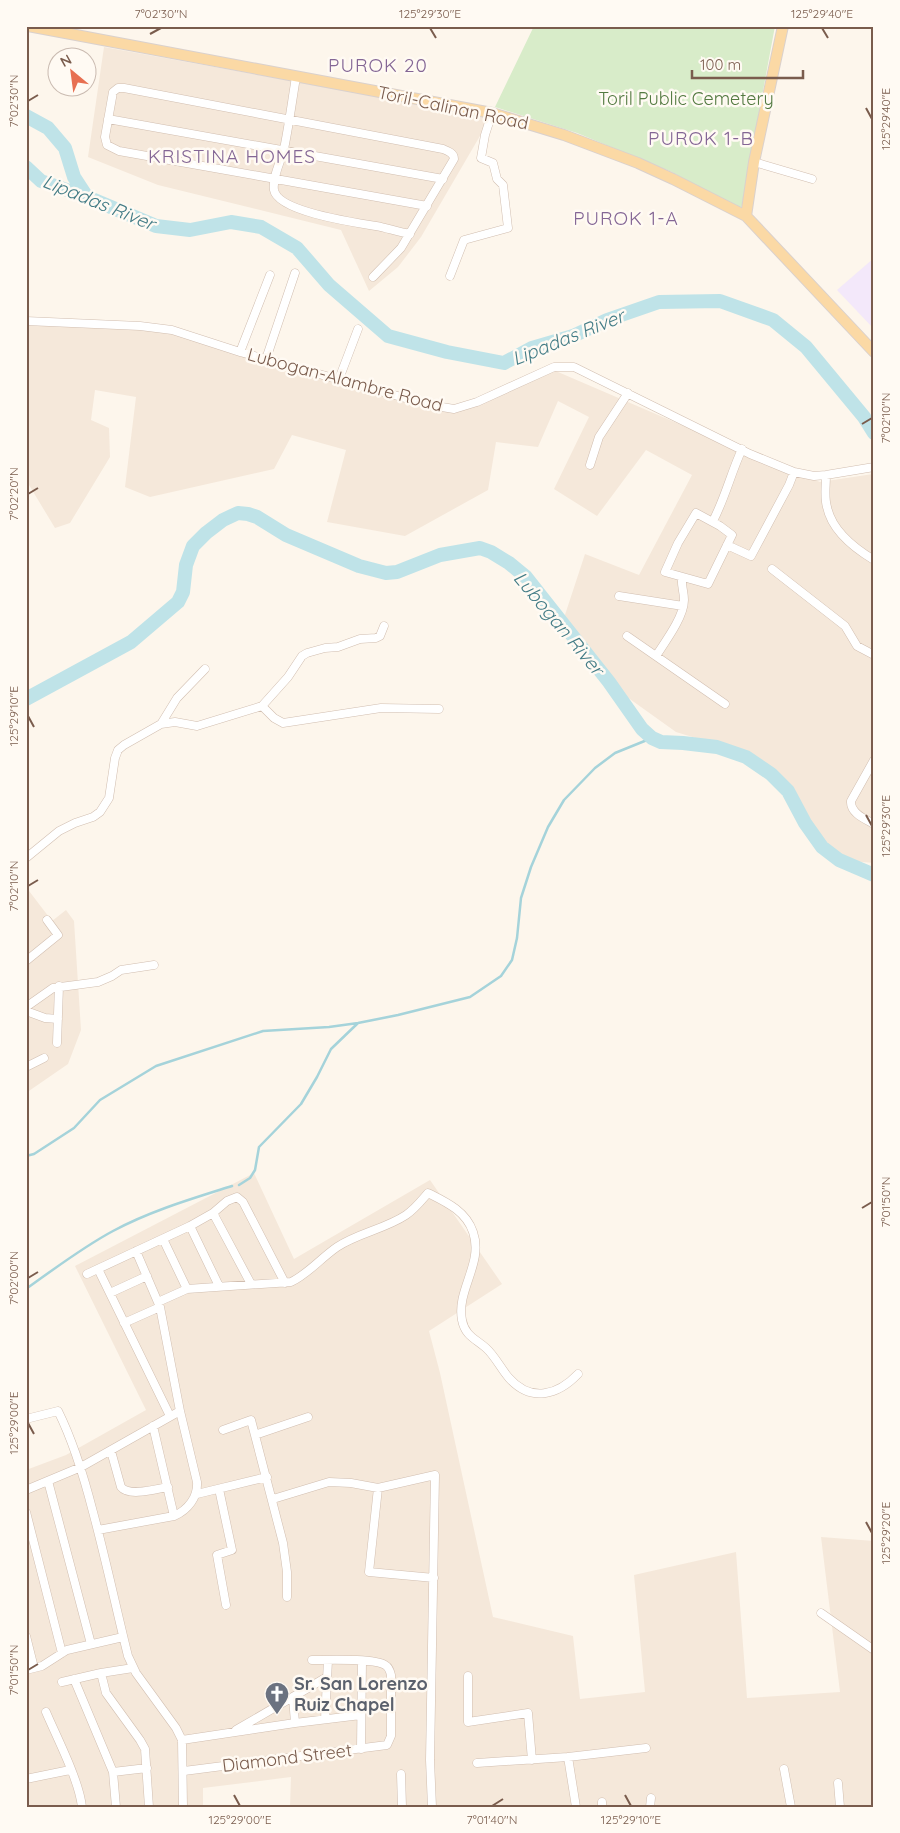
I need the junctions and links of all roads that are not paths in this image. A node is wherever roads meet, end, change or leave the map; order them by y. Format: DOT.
graph roads {
  1 [pos="28,26"];
  2 [pos="783,26"];
  3 [pos="296,77"];
  4 [pos="492,113"];
  5 [pos="108,119"];
  6 [pos="290,120"];
  7 [pos="284,150"];
  8 [pos="754,162"];
  9 [pos="276,179"];
  10 [pos="442,179"];
  11 [pos="812,179"];
  12 [pos="426,206"];
  13 [pos="746,216"];
  14 [pos="410,234"];
  15 [pos="295,273"];
  16 [pos="270,275"];
  17 [pos="450,276"];
  18 [pos="373,277"];
  19 [pos="26,321"];
  20 [pos="358,329"];
  21 [pos="240,352"];
  22 [pos="874,352"];
  23 [pos="266,359"];
  24 [pos="339,379"];
  25 [pos="628,393"];
  26 [pos="742,449"];
  27 [pos="590,465"];
  28 [pos="873,467"];
  29 [pos="794,472"];
  30 [pos="826,476"];
  31 [pos="713,521"];
  32 [pos="727,544"];
  33 [pos="874,560"];
  34 [pos="772,569"];
  35 [pos="682,577"];
  36 [pos="619,596"];
  37 [pos="683,606"];
  38 [pos="384,626"];
  39 [pos="627,636"];
  40 [pos="874,655"];
  41 [pos="656,656"];
  42 [pos="205,669"];
  43 [pos="725,704"];
  44 [pos="262,706"];
  45 [pos="439,709"];
  46 [pos="161,724"];
  47 [pos="874,760"];
  48 [pos="874,824"];
  49 [pos="26,858"];
  50 [pos="47,920"];
  51 [pos="26,960"];
  52 [pos="154,965"];
  53 [pos="59,986"];
  54 [pos="26,1007"];
  55 [pos="26,1011"];
  56 [pos="58,1019"];
  57 [pos="57,1043"];
  58 [pos="44,1058"];
  59 [pos="26,1067"];
  60 [pos="213,1213"];
  61 [pos="190,1226"];
  62 [pos="163,1239"];
  63 [pos="136,1252"];
  64 [pos="98,1269"];
  65 [pos="87,1274"];
  66 [pos="147,1276"];
  67 [pos="285,1283"];
  68 [pos="251,1284"];
  69 [pos="219,1286"];
  70 [pos="187,1289"];
  71 [pos="110,1293"];
  72 [pos="159,1304"];
  73 [pos="124,1323"];
  74 [pos="578,1374"];
  75 [pos="180,1411"];
  76 [pos="170,1416"];
  77 [pos="308,1418"];
  78 [pos="26,1419"];
  79 [pos="153,1426"];
  80 [pos="223,1430"];
  81 [pos="256,1435"];
  82 [pos="111,1451"];
  83 [pos="81,1467"];
  84 [pos="267,1477"];
  85 [pos="48,1482"];
  86 [pos="168,1487"];
  87 [pos="378,1488"];
  88 [pos="219,1489"];
  89 [pos="26,1490"];
  90 [pos="197,1494"];
  91 [pos="273,1499"];
  92 [pos="26,1512"];
  93 [pos="174,1516"];
  94 [pos="98,1530"];
  95 [pos="434,1578"];
  96 [pos="287,1597"];
  97 [pos="226,1605"];
  98 [pos="821,1613"];
  99 [pos="26,1637"];
  100 [pos="123,1637"];
  101 [pos="91,1644"];
  102 [pos="874,1650"];
  103 [pos="62,1653"];
  104 [pos="312,1660"];
  105 [pos="328,1660"];
  106 [pos="362,1661"];
  107 [pos="133,1668"];
  108 [pos="30,1669"];
  109 [pos="100,1673"];
  110 [pos="468,1676"];
  111 [pos="328,1677"];
  112 [pos="74,1679"];
  113 [pos="62,1682"];
  114 [pos="293,1697"];
  115 [pos="46,1712"];
  116 [pos="361,1715"];
  117 [pos="325,1719"];
  118 [pos="295,1723"];
  119 [pos="232,1733"];
  120 [pos="182,1740"];
  121 [pos="646,1748"];
  122 [pos="361,1749"];
  123 [pos="568,1756"];
  124 [pos="532,1760"];
  125 [pos="478,1764"];
  126 [pos="147,1768"];
  127 [pos="784,1769"];
  128 [pos="70,1770"];
  129 [pos="184,1771"];
  130 [pos="113,1772"];
  131 [pos="401,1774"];
  132 [pos="26,1778"];
  133 [pos="838,1783"];
  134 [pos="651,1798"];
  135 [pos="82,1807"];
  136 [pos="116,1807"];
  137 [pos="148,1807"];
  138 [pos="183,1807"];
  139 [pos="402,1807"];
  140 [pos="432,1807"];
  141 [pos="576,1807"];
  142 [pos="650,1807"];
  143 [pos="791,1807"];
  144 [pos="840,1807"];
  1 -- 3 [label="main road, Toril-Calinan Road"];
  2 -- 8 [label="main road"];
  3 -- 4 [label="main road, Toril-Calinan Road"];
  3 -- 6 [label="street"];
  4 -- 13 [label="main road, Toril-Calinan Road"];
  4 -- 17 [label="street"];
  5 -- 6 [label="street"];
  5 -- 7 [label="street"];
  5 -- 9 [label="street"];
  6 -- 7 [label="street"];
  6 -- 10 [label="street"];
  7 -- 9 [label="street"];
  7 -- 10 [label="street"];
  8 -- 11 [label="street"];
  8 -- 13 [label="main road"];
  9 -- 12 [label="street"];
  9 -- 14 [label="street"];
  10 -- 12 [label="street"];
  12 -- 14 [label="street"];
  13 -- 22 [label="main road, Toril-Calinan Road"];
  14 -- 18 [label="street"];
  15 -- 23 [label="street"];
  16 -- 21 [label="street"];
  19 -- 21 [label="street, Lubogan-Alambre Road"];
  20 -- 24 [label="street"];
  21 -- 23 [label="street, Lubogan-Alambre Road"];
  23 -- 24 [label="street, Lubogan-Alambre Road"];
  24 -- 25 [label="street, Lubogan-Alambre Road"];
  25 -- 26 [label="street, Lubogan-Alambre Road"];
  25 -- 27 [label="street"];
  26 -- 29 [label="street, Lubogan-Alambre Road"];
  26 -- 31 [label="street"];
  28 -- 30 [label="street, Lubogan-Alambre Road"];
  29 -- 30 [label="street, Lubogan-Alambre Road"];
  29 -- 32 [label="street"];
  30 -- 33 [label="street"];
  31 -- 32 [label="street"];
  31 -- 35 [label="street"];
  32 -- 35 [label="street"];
  34 -- 40 [label="street"];
  35 -- 37 [label="street"];
  36 -- 37 [label="street"];
  37 -- 41 [label="street"];
  38 -- 44 [label="street"];
  39 -- 41 [label="street"];
  41 -- 43 [label="street"];
  42 -- 46 [label="street"];
  44 -- 45 [label="street"];
  44 -- 46 [label="street"];
  46 -- 49 [label="street"];
  47 -- 48 [label="street"];
  50 -- 51 [label="street"];
  52 -- 53 [label="street"];
  53 -- 54 [label="street"];
  53 -- 56 [label="street"];
  55 -- 56 [label="street"];
  56 -- 57 [label="street"];
  58 -- 59 [label="street"];
  60 -- 61 [label="street"];
  60 -- 67 [label="street"];
  60 -- 68 [label="street"];
  61 -- 62 [label="street"];
  61 -- 69 [label="street"];
  62 -- 63 [label="street"];
  62 -- 70 [label="street"];
  63 -- 64 [label="street"];
  63 -- 66 [label="street"];
  64 -- 65 [label="street"];
  64 -- 71 [label="street"];
  66 -- 71 [label="street"];
  66 -- 72 [label="street"];
  67 -- 68 [label="street"];
  67 -- 74 [label="street"];
  68 -- 69 [label="street"];
  69 -- 70 [label="street"];
  70 -- 72 [label="street"];
  71 -- 73 [label="street"];
  72 -- 73 [label="street"];
  72 -- 75 [label="street"];
  73 -- 76 [label="street"];
  75 -- 76 [label="street"];
  75 -- 90 [label="street"];
  76 -- 79 [label="street"];
  77 -- 81 [label="street"];
  78 -- 83 [label="street"];
  79 -- 82 [label="street"];
  79 -- 86 [label="street"];
  80 -- 81 [label="street"];
  81 -- 84 [label="street"];
  82 -- 83 [label="street"];
  82 -- 86 [label="street"];
  83 -- 85 [label="street"];
  83 -- 94 [label="street"];
  84 -- 88 [label="street"];
  84 -- 91 [label="street"];
  85 -- 89 [label="street"];
  85 -- 101 [label="street"];
  86 -- 93 [label="street"];
  87 -- 91 [label="street"];
  87 -- 95 [label="street"];
  87 -- 95 [label="street"];
  88 -- 90 [label="street"];
  88 -- 97 [label="street"];
  90 -- 93 [label="street"];
  91 -- 96 [label="street"];
  92 -- 103 [label="street"];
  93 -- 94 [label="street"];
  94 -- 100 [label="street"];
  95 -- 140 [label="street"];
  98 -- 102 [label="street"];
  99 -- 108 [label="street"];
  100 -- 101 [label="street"];
  100 -- 107 [label="street"];
  101 -- 103 [label="street"];
  103 -- 108 [label="street"];
  104 -- 105 [label="street"];
  105 -- 106 [label="street"];
  105 -- 111 [label="street"];
  106 -- 116 [label="street"];
  106 -- 122 [label="street, Diamond Street"];
  107 -- 109 [label="street"];
  107 -- 120 [label="street"];
  109 -- 112 [label="street"];
  109 -- 126 [label="street"];
  110 -- 124 [label="street"];
  111 -- 114 [label="street"];
  111 -- 117 [label="street"];
  112 -- 113 [label="street"];
  112 -- 130 [label="street"];
  114 -- 118 [label="street"];
  114 -- 119 [label="street"];
  115 -- 128 [label="street"];
  116 -- 117 [label="street"];
  116 -- 122 [label="street"];
  117 -- 118 [label="street"];
  118 -- 119 [label="street"];
  119 -- 120 [label="street"];
  120 -- 129 [label="street"];
  121 -- 123 [label="street"];
  122 -- 129 [label="street, Diamond Street"];
  123 -- 124 [label="street"];
  123 -- 141 [label="street"];
  124 -- 125 [label="street"];
  126 -- 130 [label="street"];
  126 -- 137 [label="street"];
  127 -- 143 [label="street"];
  128 -- 132 [label="street"];
  128 -- 135 [label="street"];
  129 -- 138 [label="street"];
  130 -- 136 [label="street"];
  131 -- 139 [label="street"];
  133 -- 144 [label="street"];
  134 -- 142 [label="street"];
}
